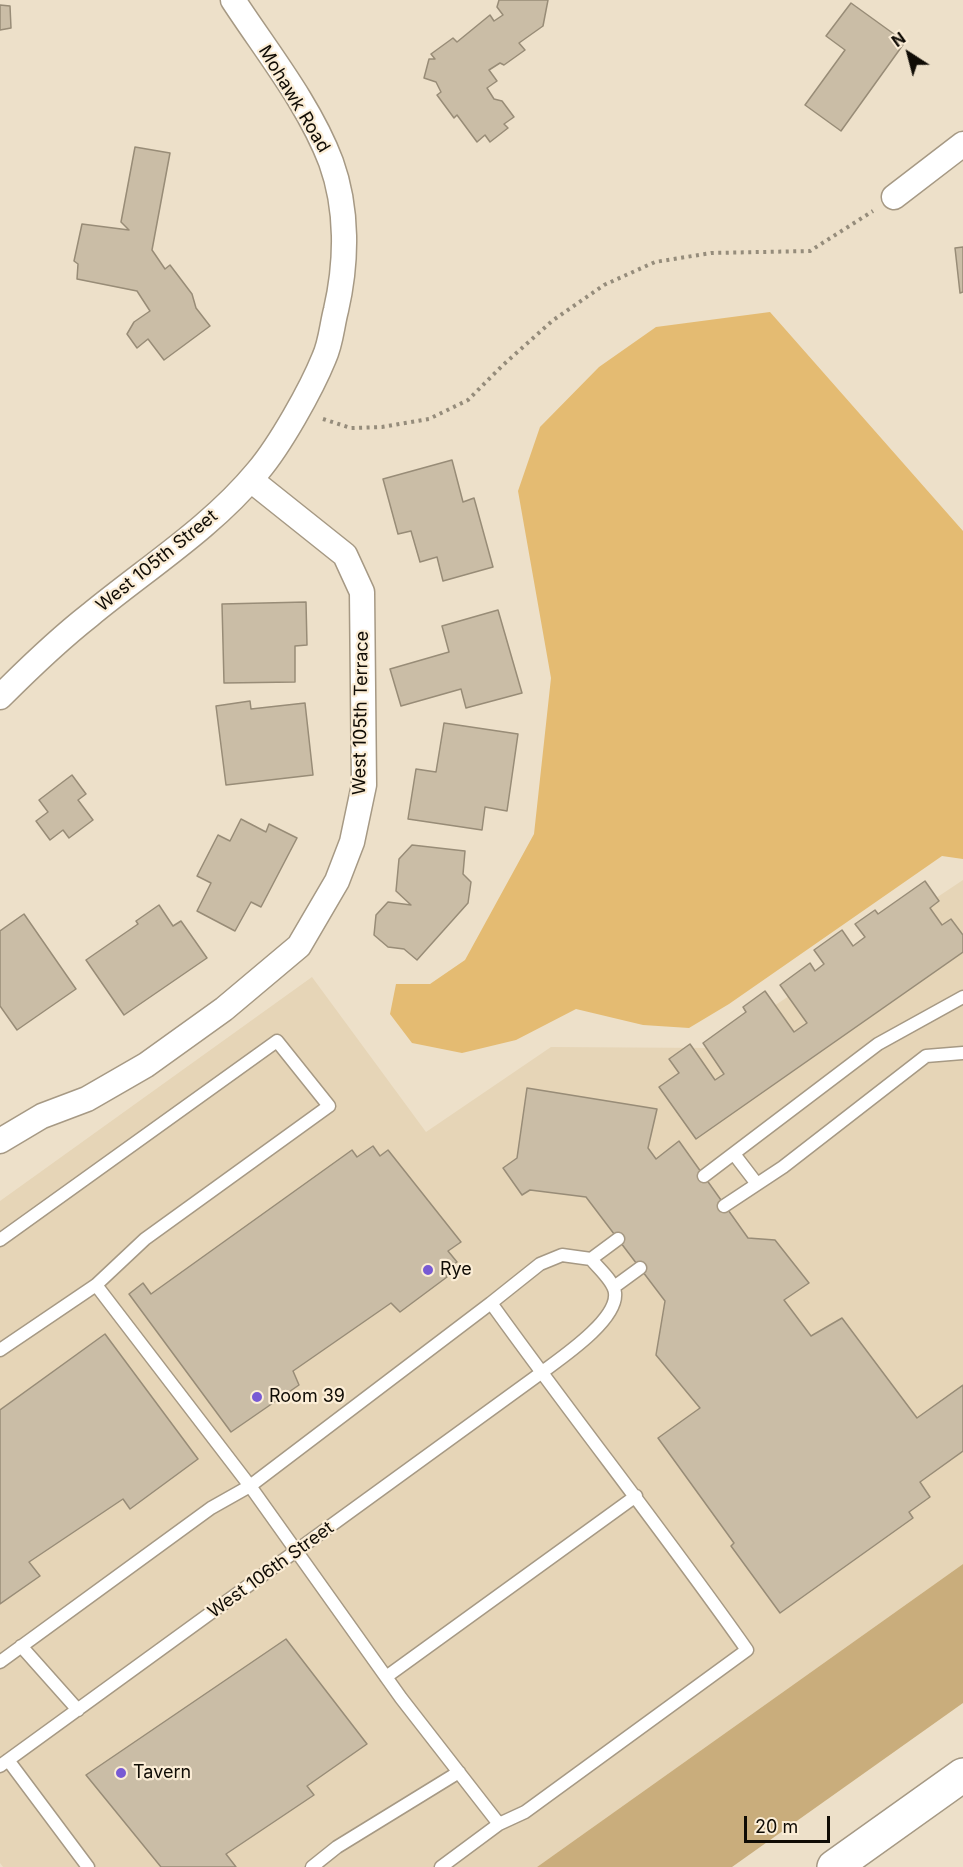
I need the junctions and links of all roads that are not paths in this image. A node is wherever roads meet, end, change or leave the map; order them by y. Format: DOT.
graph roads {
  1 [pos="233,0"];
  2 [pos="963,144"];
  3 [pos="894,198"];
  4 [pos="297,410"];
  5 [pos="250,480"];
  6 [pos="0,697"];
  7 [pos="963,997"];
  8 [pos="963,1053"];
  9 [pos="0,1141"];
  10 [pos="734,1154"];
  11 [pos="704,1176"];
  12 [pos="757,1184"];
  13 [pos="724,1206"];
  14 [pos="618,1239"];
  15 [pos="0,1240"];
  16 [pos="591,1259"];
  17 [pos="640,1268"];
  18 [pos="96,1284"];
  19 [pos="614,1287"];
  20 [pos="491,1303"];
  21 [pos="0,1350"];
  22 [pos="541,1373"];
  23 [pos="250,1486"];
  24 [pos="636,1496"];
  25 [pos="298,1551"];
  26 [pos="21,1647"];
  27 [pos="0,1662"];
  28 [pos="386,1677"];
  29 [pos="78,1710"];
  30 [pos="4,1763"];
  31 [pos="459,1772"];
  32 [pos="963,1775"];
  33 [pos="499,1824"];
  34 [pos="88,1867"];
  35 [pos="312,1867"];
  36 [pos="441,1867"];
  37 [pos="834,1867"];
  1 -- 4 [label="street, Mohawk Road"];
  2 -- 3 [label="street"];
  4 -- 5 [label="street, West 105th Street"];
  5 -- 6 [label="street, West 105th Street"];
  5 -- 9 [label="street, West 105th Terrace"];
  7 -- 10 [label="lane"];
  8 -- 12 [label="lane"];
  10 -- 11 [label="lane"];
  10 -- 12 [label="lane"];
  12 -- 13 [label="lane"];
  14 -- 16 [label="lane"];
  15 -- 18 [label="lane"];
  16 -- 19 [label="lane"];
  16 -- 20 [label="lane"];
  17 -- 19 [label="lane"];
  18 -- 21 [label="lane"];
  18 -- 23 [label="lane"];
  19 -- 22 [label="lane, West 106th Street"];
  20 -- 22 [label="lane"];
  20 -- 23 [label="lane"];
  22 -- 24 [label="lane"];
  22 -- 25 [label="lane, West 106th Street"];
  23 -- 25 [label="lane"];
  23 -- 26 [label="lane"];
  24 -- 28 [label="lane"];
  24 -- 33 [label="lane"];
  25 -- 28 [label="lane"];
  25 -- 29 [label="lane, West 106th Street"];
  26 -- 27 [label="lane"];
  26 -- 29 [label="lane"];
  28 -- 31 [label="lane"];
  29 -- 30 [label="lane, West 106th Street"];
  30 -- 34 [label="lane"];
  31 -- 33 [label="lane"];
  31 -- 35 [label="lane"];
  32 -- 37 [label="highway"];
  33 -- 36 [label="lane"];
}
